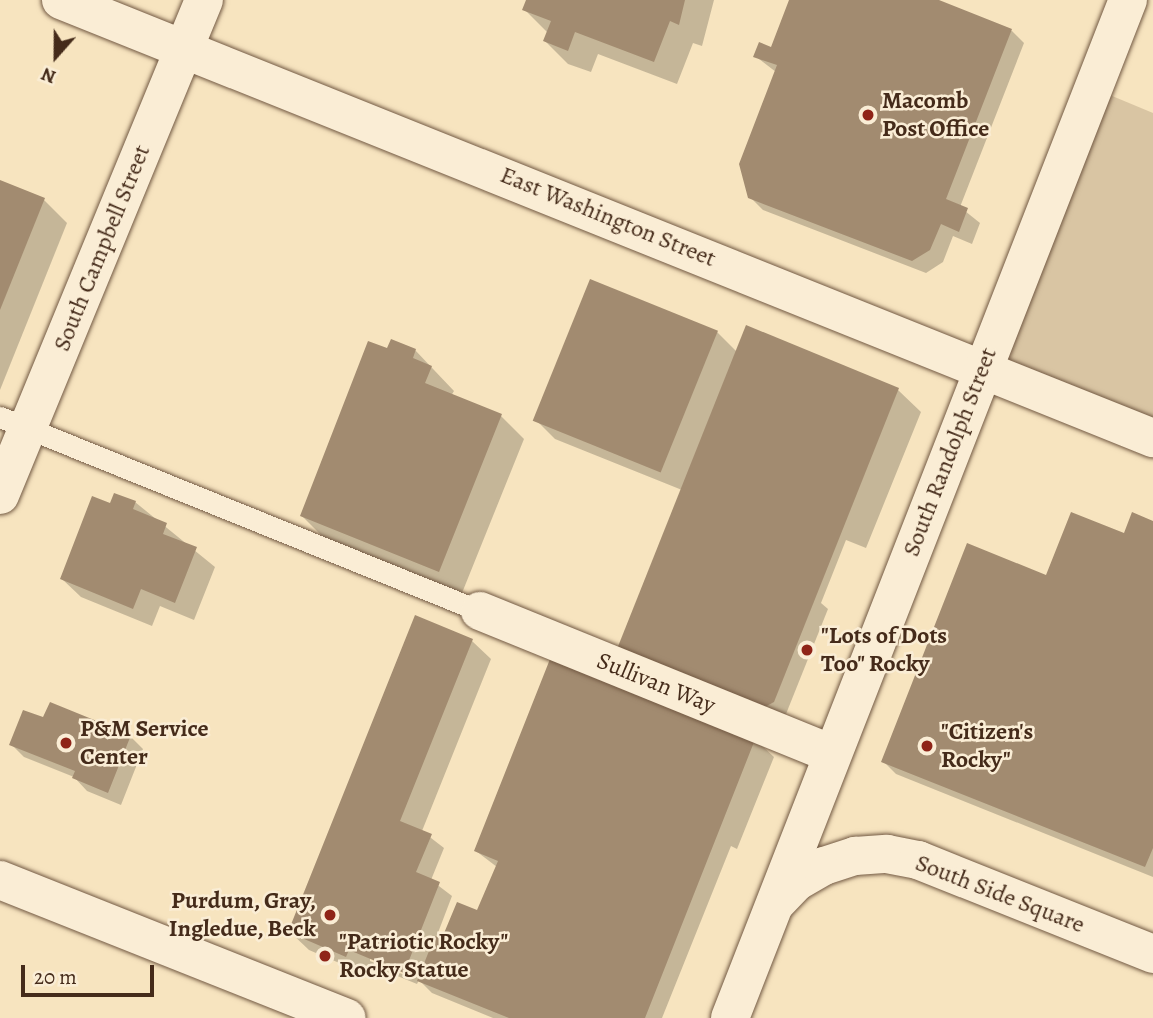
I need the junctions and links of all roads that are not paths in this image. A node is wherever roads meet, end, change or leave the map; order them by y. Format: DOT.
graph roads {
  1 [pos="61,0"];
  2 [pos="204,0"];
  3 [pos="1128,0"];
  4 [pos="184,48"];
  5 [pos="983,367"];
  6 [pos="14,422"];
  7 [pos="1153,438"];
  8 [pos="0,495"];
  9 [pos="480,611"];
  10 [pos="832,754"];
  11 [pos="0,880"];
  12 [pos="774,905"];
  13 [pos="1153,954"];
  14 [pos="342,1017"];
  15 [pos="730,1018"];
  1 -- 4 [label="street, East Washington Street"];
  2 -- 4 [label="street, South Campbell Street"];
  3 -- 5 [label="street, South Randolph Street"];
  4 -- 5 [label="street, East Washington Street"];
  4 -- 6 [label="street, South Campbell Street"];
  5 -- 7 [label="street, East Washington Street"];
  5 -- 10 [label="street, South Randolph Street"];
  6 -- 8 [label="street, South Campbell Street"];
  6 -- 9 [label="lane"];
  9 -- 10 [label="street, Sullivan Way"];
  10 -- 12 [label="street, South Randolph Street"];
  11 -- 14 [label="street"];
  12 -- 13 [label="street, South Side Square"];
  12 -- 15 [label="street, South Randolph Street"];
}
